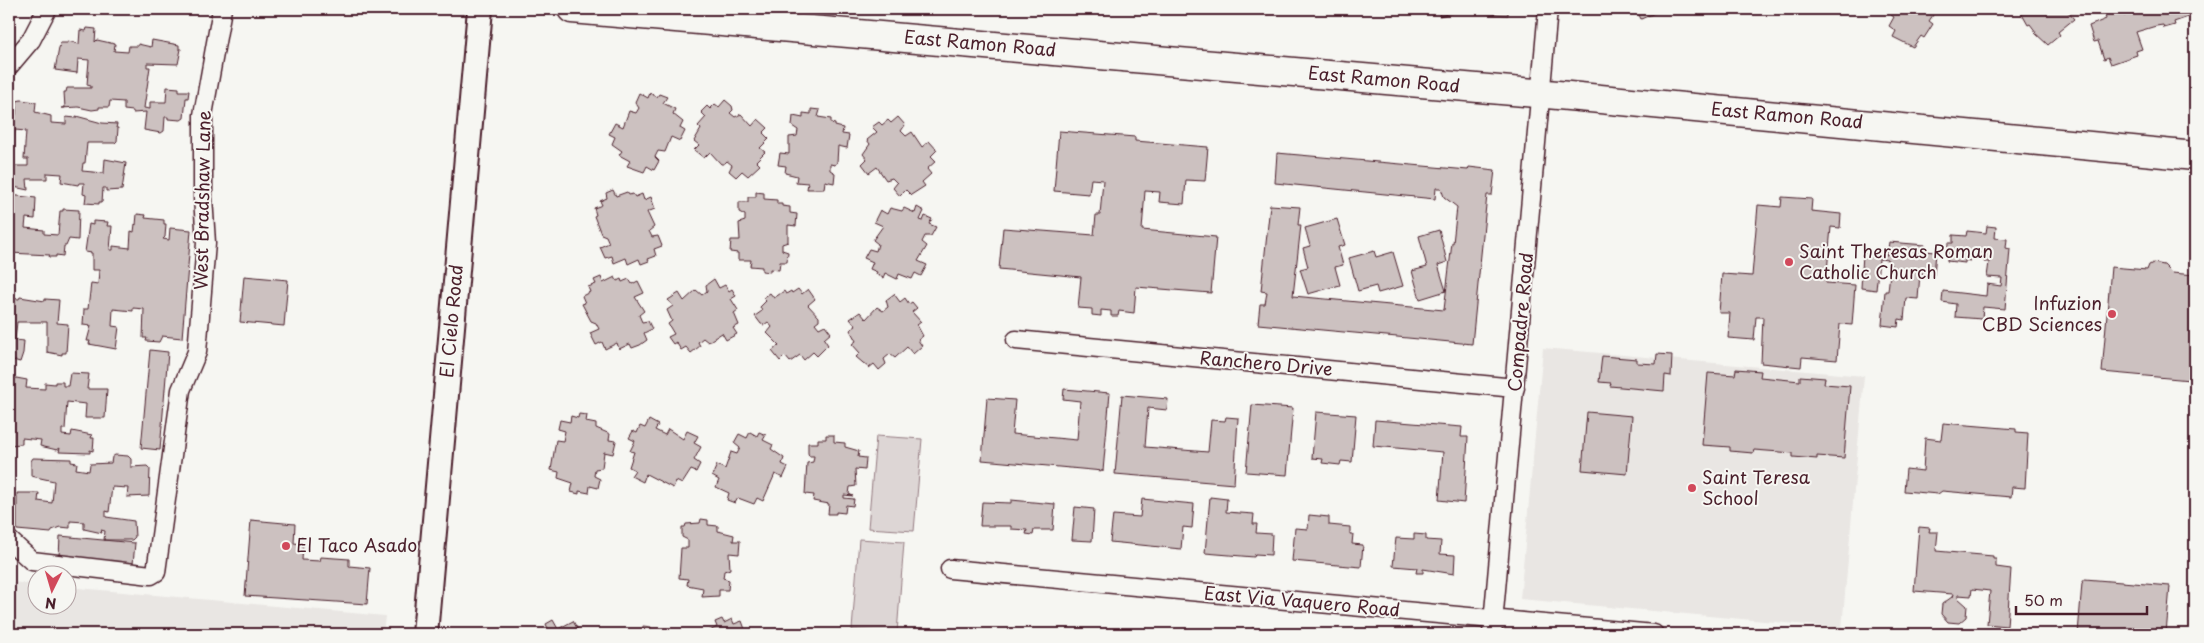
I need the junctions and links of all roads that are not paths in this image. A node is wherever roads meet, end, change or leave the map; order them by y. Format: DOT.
graph roads {
  1 [pos="46,9"];
  2 [pos="222,9"];
  3 [pos="480,9"];
  4 [pos="572,9"];
  5 [pos="1548,9"];
  6 [pos="9,66"];
  7 [pos="1540,94"];
  8 [pos="2195,156"];
  9 [pos="1016,340"];
  10 [pos="1515,388"];
  11 [pos="9,540"];
  12 [pos="950,570"];
  13 [pos="1493,627"];
  14 [pos="425,634"];
  15 [pos="1654,634"];
  1 -- 6 [label="street"];
  2 -- 11 [label="street, West Bradshaw Lane"];
  3 -- 14 [label="main road, El Cielo Road"];
  4 -- 7 [label="main road, East Ramon Road"];
  5 -- 7 [label="street, Compadre Road"];
  7 -- 8 [label="main road, East Ramon Road"];
  7 -- 10 [label="street, Compadre Road"];
  9 -- 10 [label="street, Ranchero Drive"];
  10 -- 13 [label="street, Compadre Road"];
  12 -- 13 [label="street, East Via Vaquero Road"];
  13 -- 15 [label="street, East Via Vaquero Road"];
}
